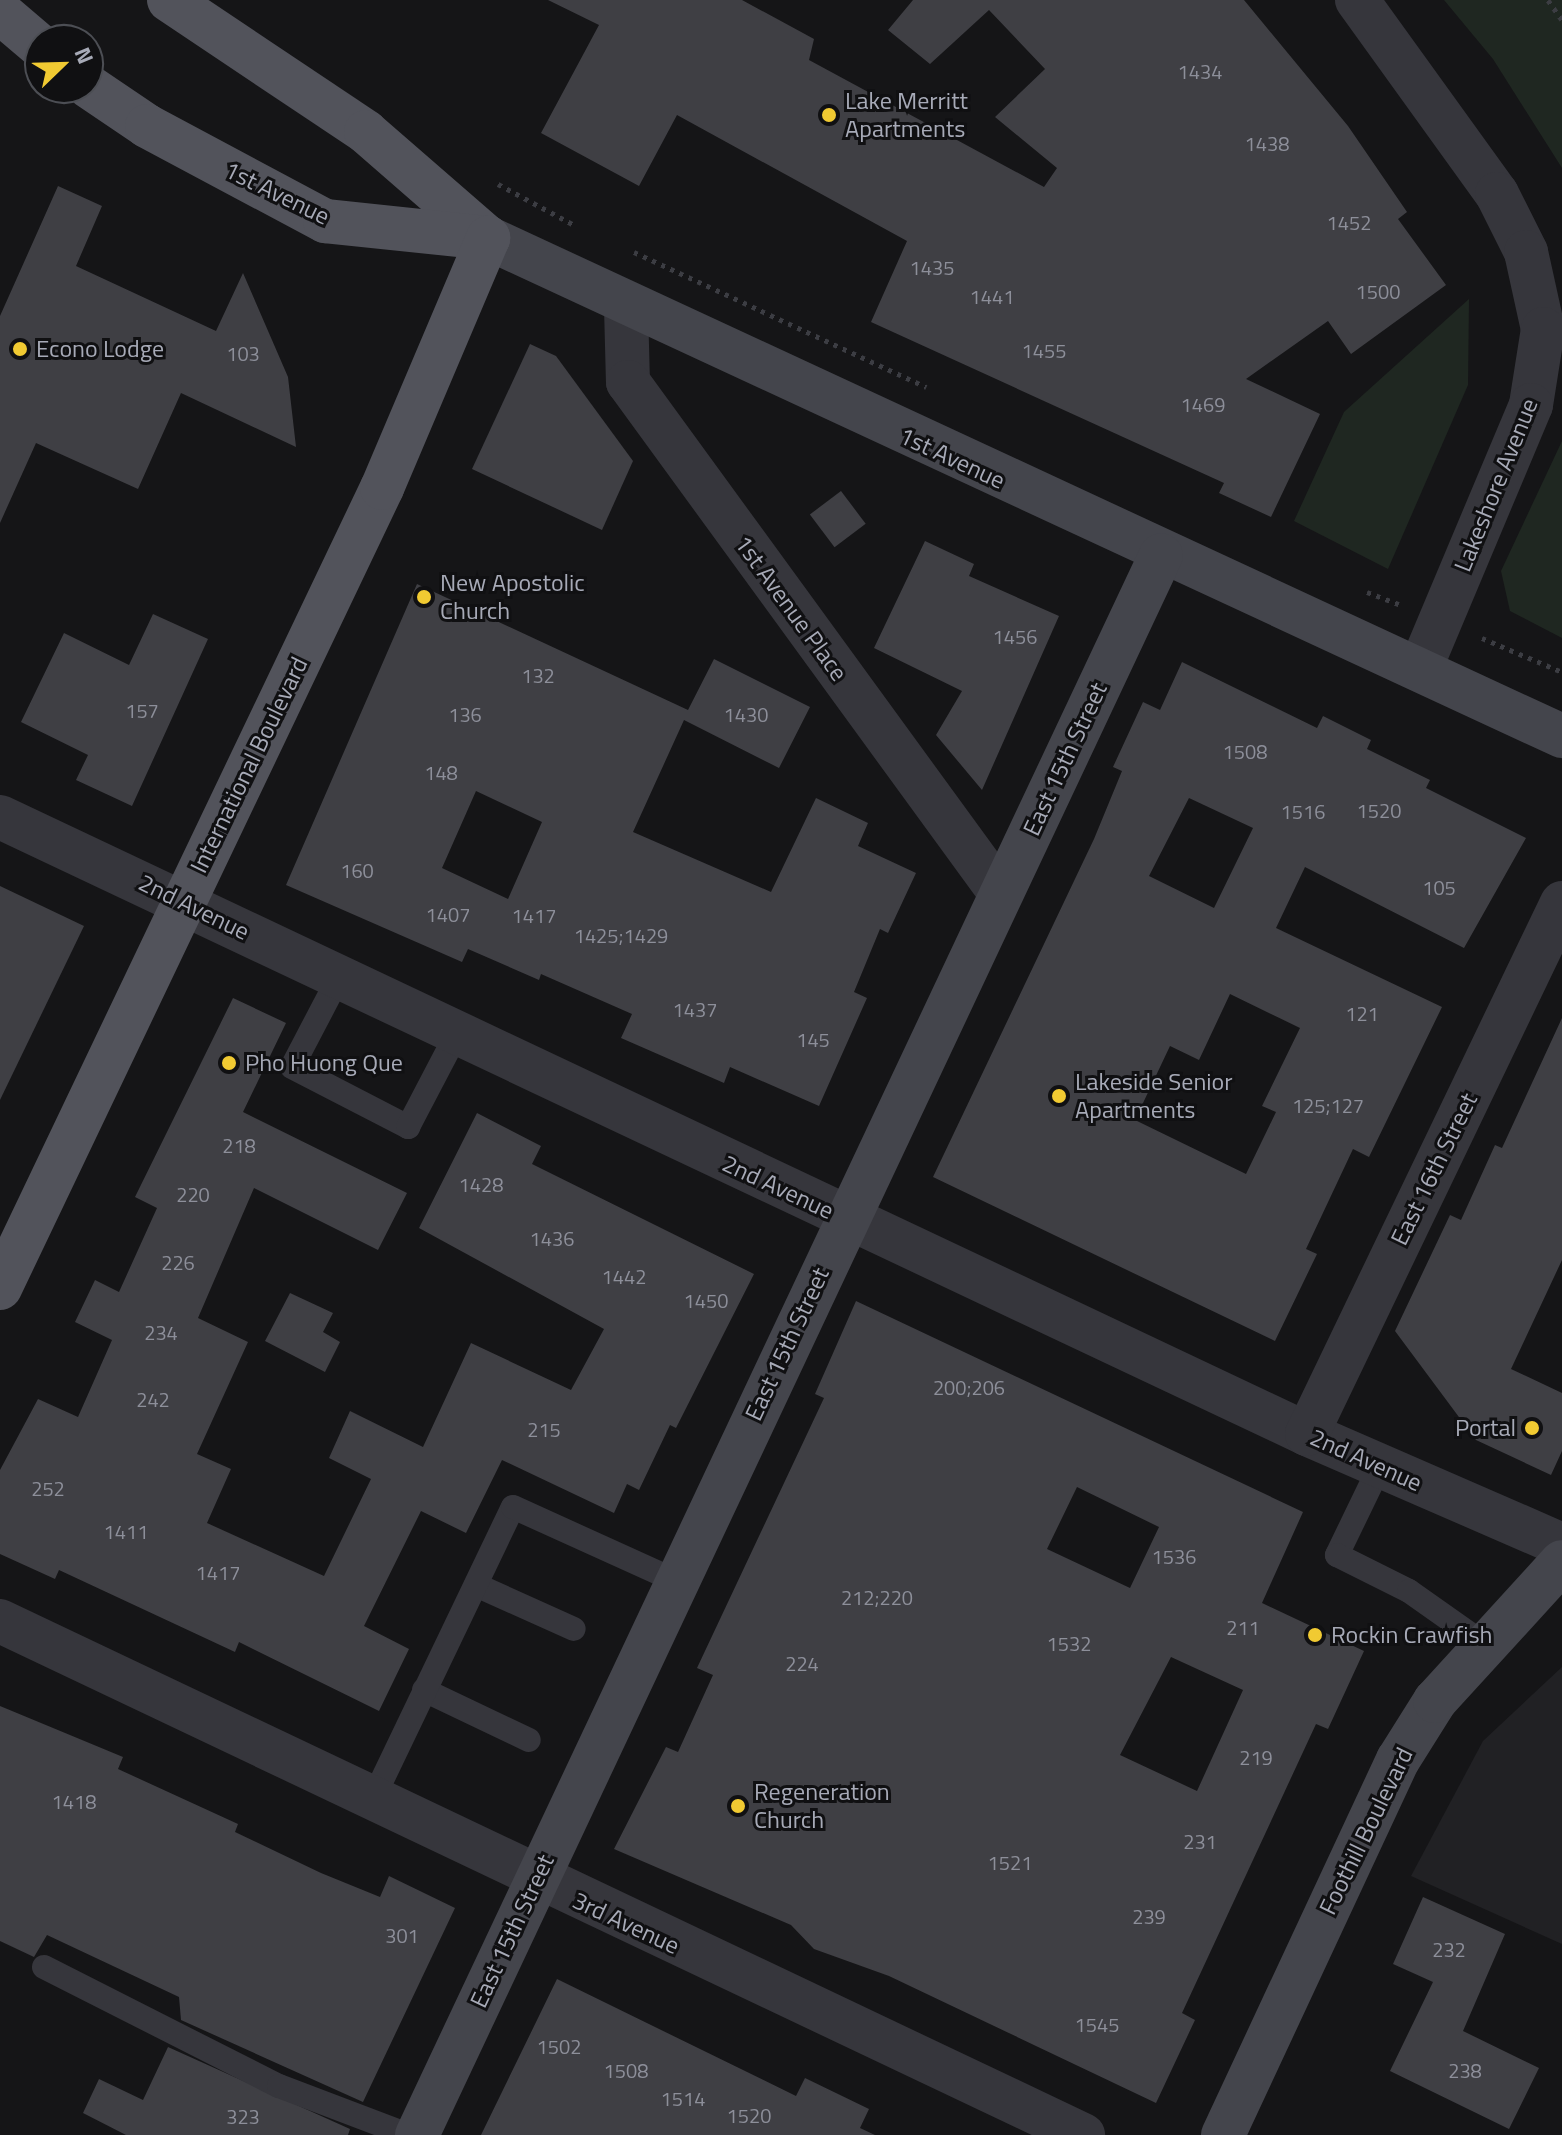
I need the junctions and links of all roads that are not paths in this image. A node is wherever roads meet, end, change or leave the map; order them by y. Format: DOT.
graph roads {
  1 [pos="169,0"];
  2 [pos="1357,0"];
  3 [pos="0,12"];
  4 [pos="24,32"];
  5 [pos="104,97"];
  6 [pos="488,238"];
  7 [pos="626,307"];
  8 [pos="1161,555"];
  9 [pos="1420,669"];
  10 [pos="1562,736"];
  11 [pos="0,817"];
  12 [pos="1001,894"];
  13 [pos="183,902"];
  14 [pos="1562,903"];
  15 [pos="338,979"];
  16 [pos="456,1035"];
  17 [pos="846,1219"];
  18 [pos="0,1288"];
  19 [pos="1307,1434"];
  20 [pos="1380,1466"];
  21 [pos="1562,1545"];
  22 [pos="1562,1562"];
  23 [pos="676,1581"];
  24 [pos="476,1585"];
  25 [pos="0,1621"];
  26 [pos="574,1629"];
  27 [pos="1487,1646"];
  28 [pos="424,1690"];
  29 [pos="529,1740"];
  30 [pos="371,1803"];
  31 [pos="535,1880"];
  32 [pos="44,1967"];
  33 [pos="408,2135"];
  34 [pos="417,2135"];
  35 [pos="1083,2135"];
  36 [pos="1223,2135"];
  1 -- 6 [label="main road, 1st Avenue"];
  2 -- 9 [label="street, Lakeshore Avenue"];
  3 -- 4 [label="main road"];
  5 -- 6 [label="main road, 1st Avenue"];
  6 -- 7 [label="main road, 1st Avenue"];
  6 -- 13 [label="main road, International Boulevard"];
  7 -- 8 [label="main road, 1st Avenue"];
  7 -- 12 [label="street, 1st Avenue Place"];
  8 -- 9 [label="main road, 1st Avenue"];
  8 -- 12 [label="main road, East 15th Street"];
  9 -- 10 [label="main road"];
  11 -- 13 [label="street, 2nd Avenue"];
  12 -- 17 [label="main road, East 15th Street"];
  13 -- 15 [label="street, 2nd Avenue"];
  13 -- 18 [label="main road, International Boulevard"];
  14 -- 19 [label="street, East 16th Street"];
  15 -- 16 [label="street, 2nd Avenue"];
  15 -- 16 [label="lane"];
  16 -- 17 [label="street, 2nd Avenue"];
  17 -- 19 [label="street, 2nd Avenue"];
  17 -- 23 [label="main road, East 15th Street"];
  19 -- 20 [label="street, 2nd Avenue"];
  20 -- 21 [label="street, 2nd Avenue"];
  20 -- 27 [label="lane"];
  22 -- 27 [label="main road, Foothill Boulevard"];
  23 -- 24 [label="lane"];
  23 -- 31 [label="main road, East 15th Street"];
  24 -- 26 [label="lane"];
  24 -- 28 [label="lane"];
  25 -- 30 [label="street, 3rd Avenue"];
  27 -- 36 [label="main road, Foothill Boulevard"];
  28 -- 29 [label="lane"];
  28 -- 30 [label="lane"];
  30 -- 31 [label="street, 3rd Avenue"];
  31 -- 34 [label="main road, East 15th Street"];
  31 -- 35 [label="street, 3rd Avenue"];
  32 -- 33 [label="lane"];
}
